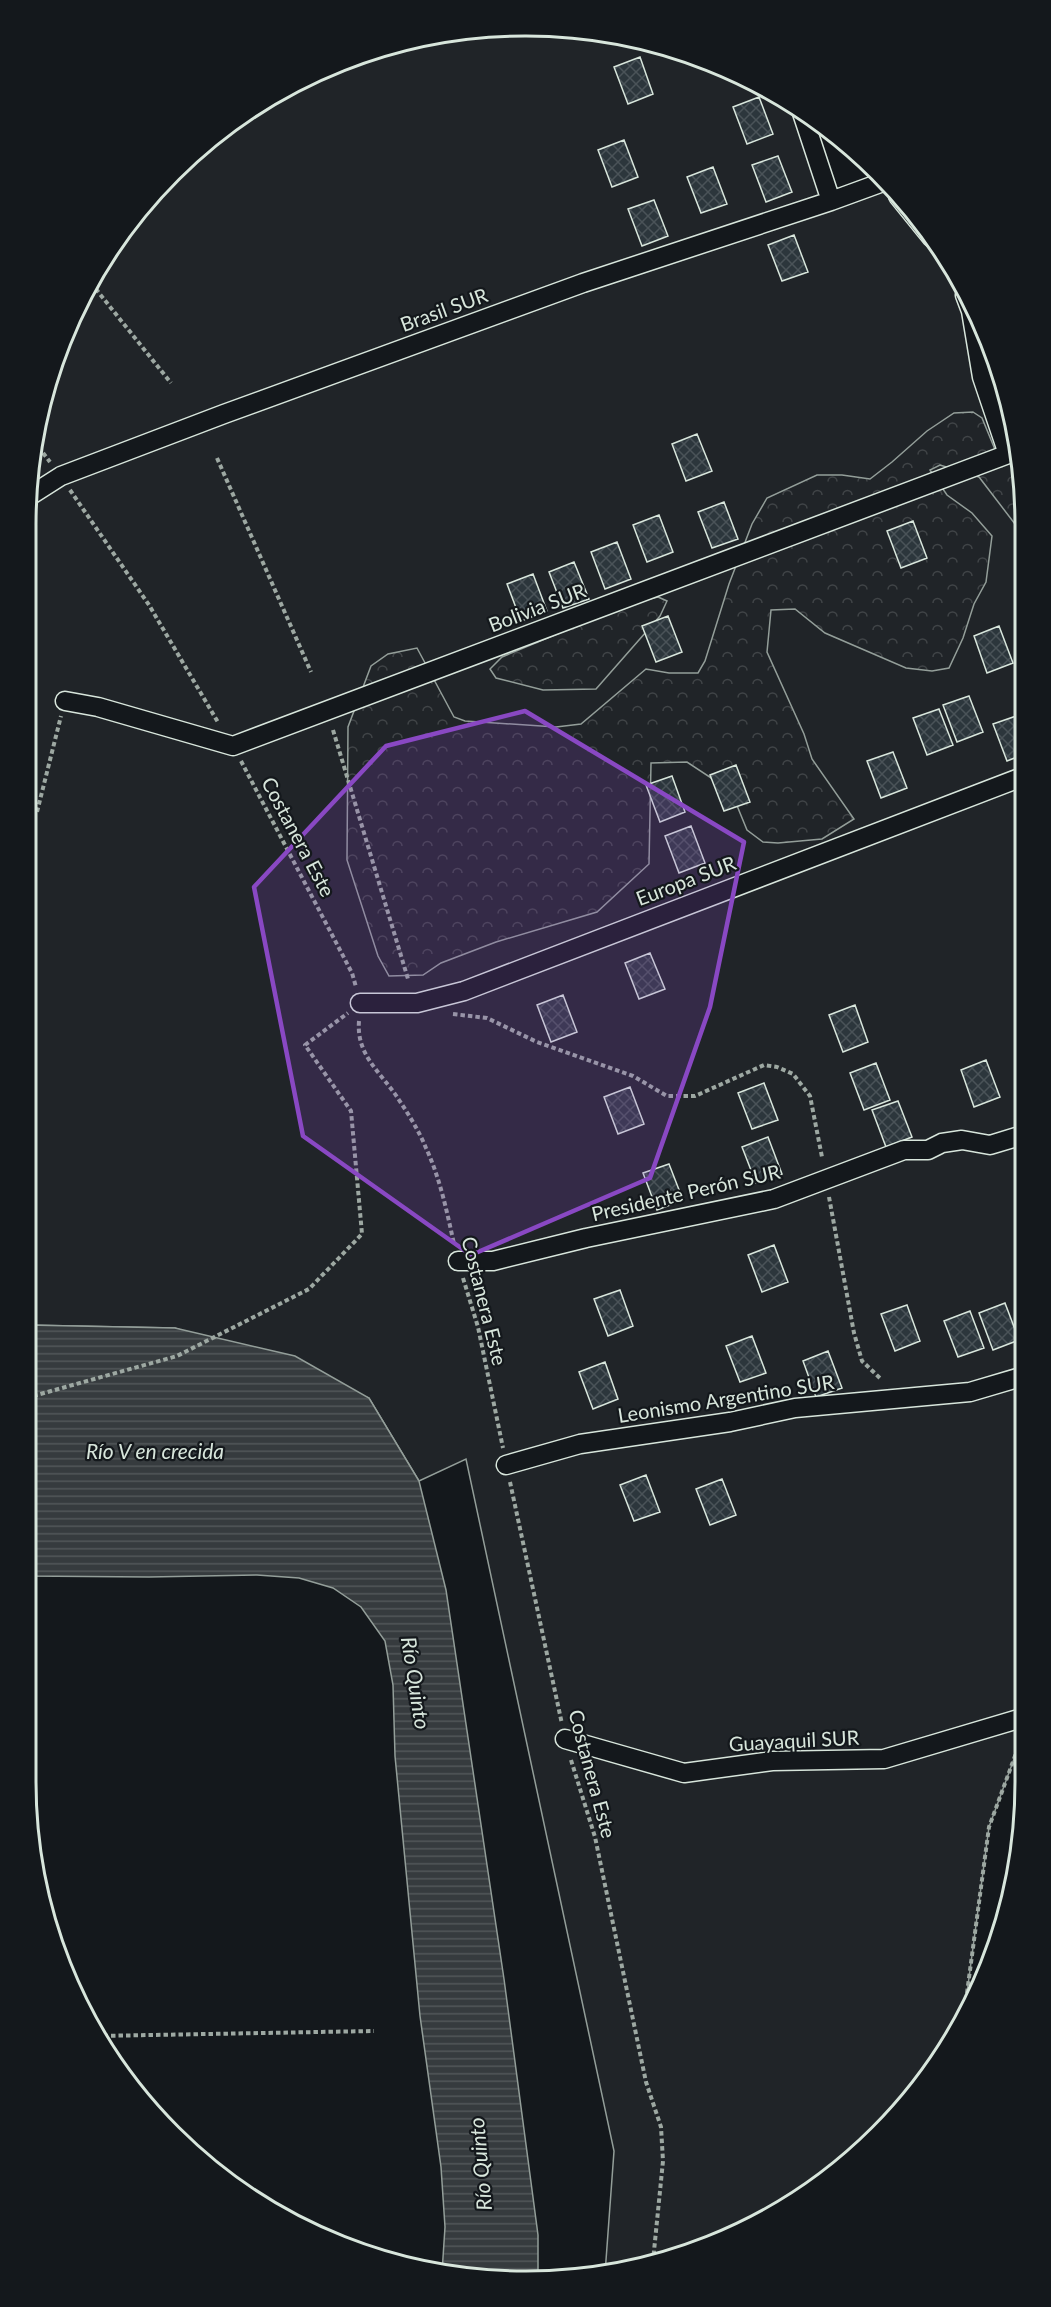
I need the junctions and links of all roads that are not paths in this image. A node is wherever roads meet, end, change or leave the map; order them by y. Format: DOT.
graph roads {
  1 [pos="806,124"];
  2 [pos="877,184"];
  3 [pos="831,201"];
  4 [pos="974,329"];
  5 [pos="1007,438"];
  6 [pos="1010,453"];
  7 [pos="37,491"];
  8 [pos="65,701"];
  9 [pos="1015,780"];
  10 [pos="360,1004"];
  11 [pos="1015,1137"];
  12 [pos="458,1261"];
  13 [pos="1015,1379"];
  14 [pos="506,1465"];
  15 [pos="1015,1720"];
  16 [pos="565,1739"];
  1 -- 3 [label="street"];
  2 -- 3 [label="street, Brasil SUR"];
  3 -- 7 [label="street, Brasil SUR"];
  4 -- 5 [label="street"];
  6 -- 8 [label="street, Bolivia SUR"];
  9 -- 10 [label="street, Europa SUR"];
  11 -- 12 [label="street, Presidente Perón SUR"];
  13 -- 14 [label="street, Leonismo Argentino SUR"];
  15 -- 16 [label="street, Guayaquil SUR"];
}
